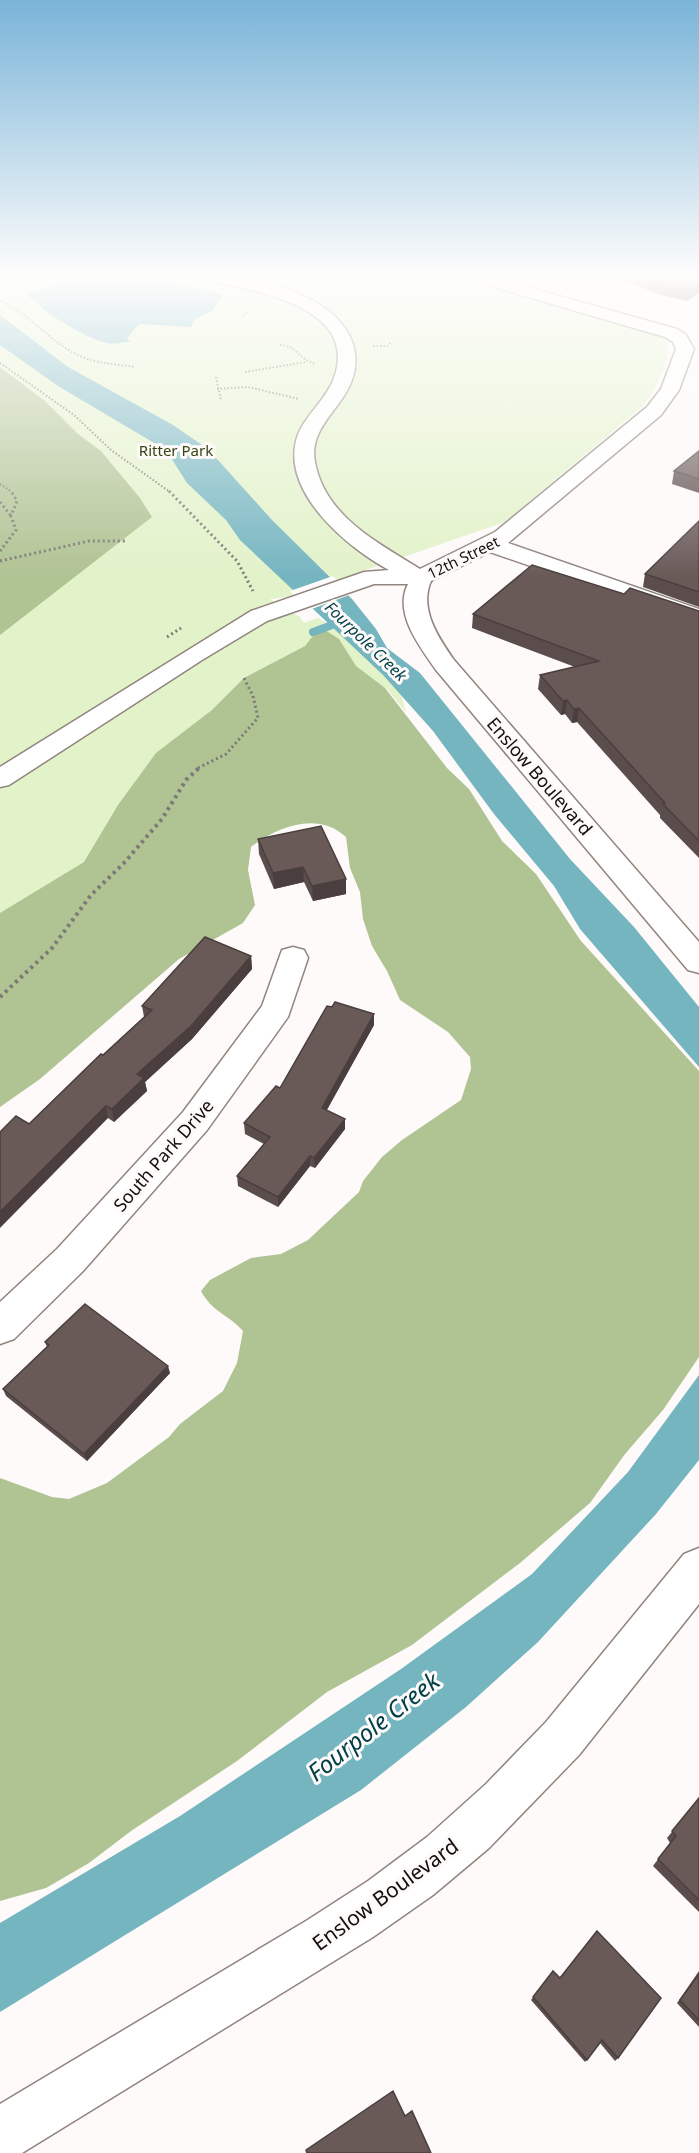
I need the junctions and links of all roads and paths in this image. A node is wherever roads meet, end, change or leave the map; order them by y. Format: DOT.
graph roads {
  1 [pos="19,376"];
  2 [pos="344,376"];
  3 [pos="676,376"];
  4 [pos="216,377"];
  5 [pos="218,389"];
  6 [pos="301,399"];
  7 [pos="221,400"];
  8 [pos="0,484"];
  9 [pos="0,502"];
  10 [pos="11,516"];
  11 [pos="125,541"];
  12 [pos="489,544"];
  13 [pos="0,551"];
  14 [pos="0,561"];
  15 [pos="422,578"];
  16 [pos="255,596"];
  17 [pos="696,612"];
  18 [pos="244,678"];
  19 [pos="0,779"];
  20 [pos="293,958"];
  21 [pos="699,962"];
  22 [pos="0,997"];
  23 [pos="0,1328"];
  24 [pos="699,1569"];
  25 [pos="0,2134"];
  1 -- 16 [label="path"];
  2 -- 15 [label="street"];
  3 -- 12 [label="street, 12th Street"];
  4 -- 5 [label="path"];
  5 -- 6 [label="path"];
  5 -- 7 [label="path"];
  8 -- 10 [label="path"];
  9 -- 10 [label="path"];
  10 -- 13 [label="path"];
  11 -- 14 [label="path"];
  12 -- 15 [label="street, 12th Street"];
  12 -- 17 [label="street"];
  15 -- 19 [label="street, 12th Street"];
  15 -- 21 [label="street, Enslow Boulevard"];
  18 -- 22 [label="path"];
  20 -- 23 [label="street, South Park Drive"];
  24 -- 25 [label="street, Enslow Boulevard"];
}
